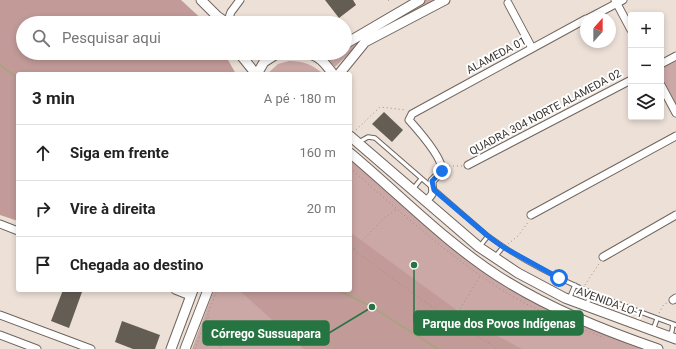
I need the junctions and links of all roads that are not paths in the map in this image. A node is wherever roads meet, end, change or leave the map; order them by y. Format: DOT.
graph roads {
  1 [pos="201,0"];
  2 [pos="240,0"];
  3 [pos="420,0"];
  4 [pos="445,0"];
  5 [pos="618,1"];
  6 [pos="508,3"];
  7 [pos="599,12"];
  8 [pos="216,16"];
  9 [pos="229,16"];
  10 [pos="580,22"];
  11 [pos="628,23"];
  12 [pos="352,40"];
  13 [pos="532,48"];
  14 [pos="676,56"];
  15 [pos="352,58"];
  16 [pos="245,60"];
  17 [pos="266,60"];
  18 [pos="322,60"];
  19 [pos="350,60"];
  20 [pos="664,62"];
  21 [pos="255,72"];
  22 [pos="258,72"];
  23 [pos="332,72"];
  24 [pos="341,72"];
  25 [pos="628,82"];
  26 [pos="664,91"];
  27 [pos="676,113"];
  28 [pos="352,134"];
  29 [pos="676,136"];
  30 [pos="358,143"];
  31 [pos="352,155"];
  32 [pos="468,165"];
  33 [pos="421,179"];
  34 [pos="412,190"];
  35 [pos="434,190"];
  36 [pos="425,201"];
  37 [pos="531,215"];
  38 [pos="676,215"];
  39 [pos="0,224"];
  40 [pos="16,230"];
  41 [pos="488,236"];
  42 [pos="479,247"];
  43 [pos="503,247"];
  44 [pos="494,257"];
  45 [pos="603,257"];
  46 [pos="575,285"];
  47 [pos="207,292"];
  48 [pos="592,292"];
  49 [pos="191,293"];
  50 [pos="569,299"];
  51 [pos="586,306"];
  52 [pos="0,315"];
  53 [pos="657,318"];
  54 [pos="675,324"];
  55 [pos="653,330"];
  56 [pos="0,335"];
  57 [pos="672,337"];
  58 [pos="37,349"];
  59 [pos="91,349"];
  60 [pos="171,349"];
  61 [pos="186,349"];
  62 [pos="658,349"];
  1 -- 8 [label="street"];
  2 -- 9 [label="street"];
  3 -- 12 [label="street"];
  4 -- 15 [label="street"];
  5 -- 7 [label="street"];
  5 -- 11 [label="street"];
  6 -- 13 [label="street"];
  10 -- 13 [label="street, ALAMEDA 01"];
  13 -- 35 [label="street, ALAMEDA 01"];
  14 -- 20 [label="street"];
  16 -- 21 [label="street"];
  17 -- 22 [label="street"];
  18 -- 23 [label="street"];
  19 -- 24 [label="street"];
  25 -- 32 [label="street, QUADRA 304 NORTE ALAMEDA 02"];
  26 -- 27 [label="street"];
  28 -- 30 [label="street, AVENIDA LO-1"];
  29 -- 37 [label="street"];
  30 -- 33 [label="lane"];
  30 -- 34 [label="street, AVENIDA LO-1"];
  31 -- 62 [label="street"];
  33 -- 34 [label="lane"];
  33 -- 35 [label="lane"];
  34 -- 36 [label="street, AVENIDA LO-1"];
  35 -- 36 [label="street"];
  35 -- 41 [label="lane"];
  36 -- 42 [label="street, AVENIDA LO-1"];
  38 -- 45 [label="street"];
  39 -- 40 [label="street"];
  41 -- 42 [label="lane"];
  41 -- 43 [label="lane"];
  42 -- 44 [label="street, AVENIDA LO-1"];
  43 -- 44 [label="lane"];
  43 -- 46 [label="lane"];
  44 -- 50 [label="street, AVENIDA LO-1"];
  46 -- 48 [label="lane"];
  46 -- 50 [label="lane"];
  47 -- 61 [label="street"];
  48 -- 51 [label="lane"];
  48 -- 53 [label="lane"];
  49 -- 60 [label="street"];
  50 -- 51 [label="street, AVENIDA LO-1"];
  51 -- 55 [label="street, AVENIDA LO-1"];
  52 -- 59 [label="street"];
  53 -- 54 [label="lane"];
  53 -- 55 [label="lane"];
  54 -- 57 [label="lane"];
  55 -- 57 [label="street, AVENIDA LO-1"];
  56 -- 58 [label="street"];
}
